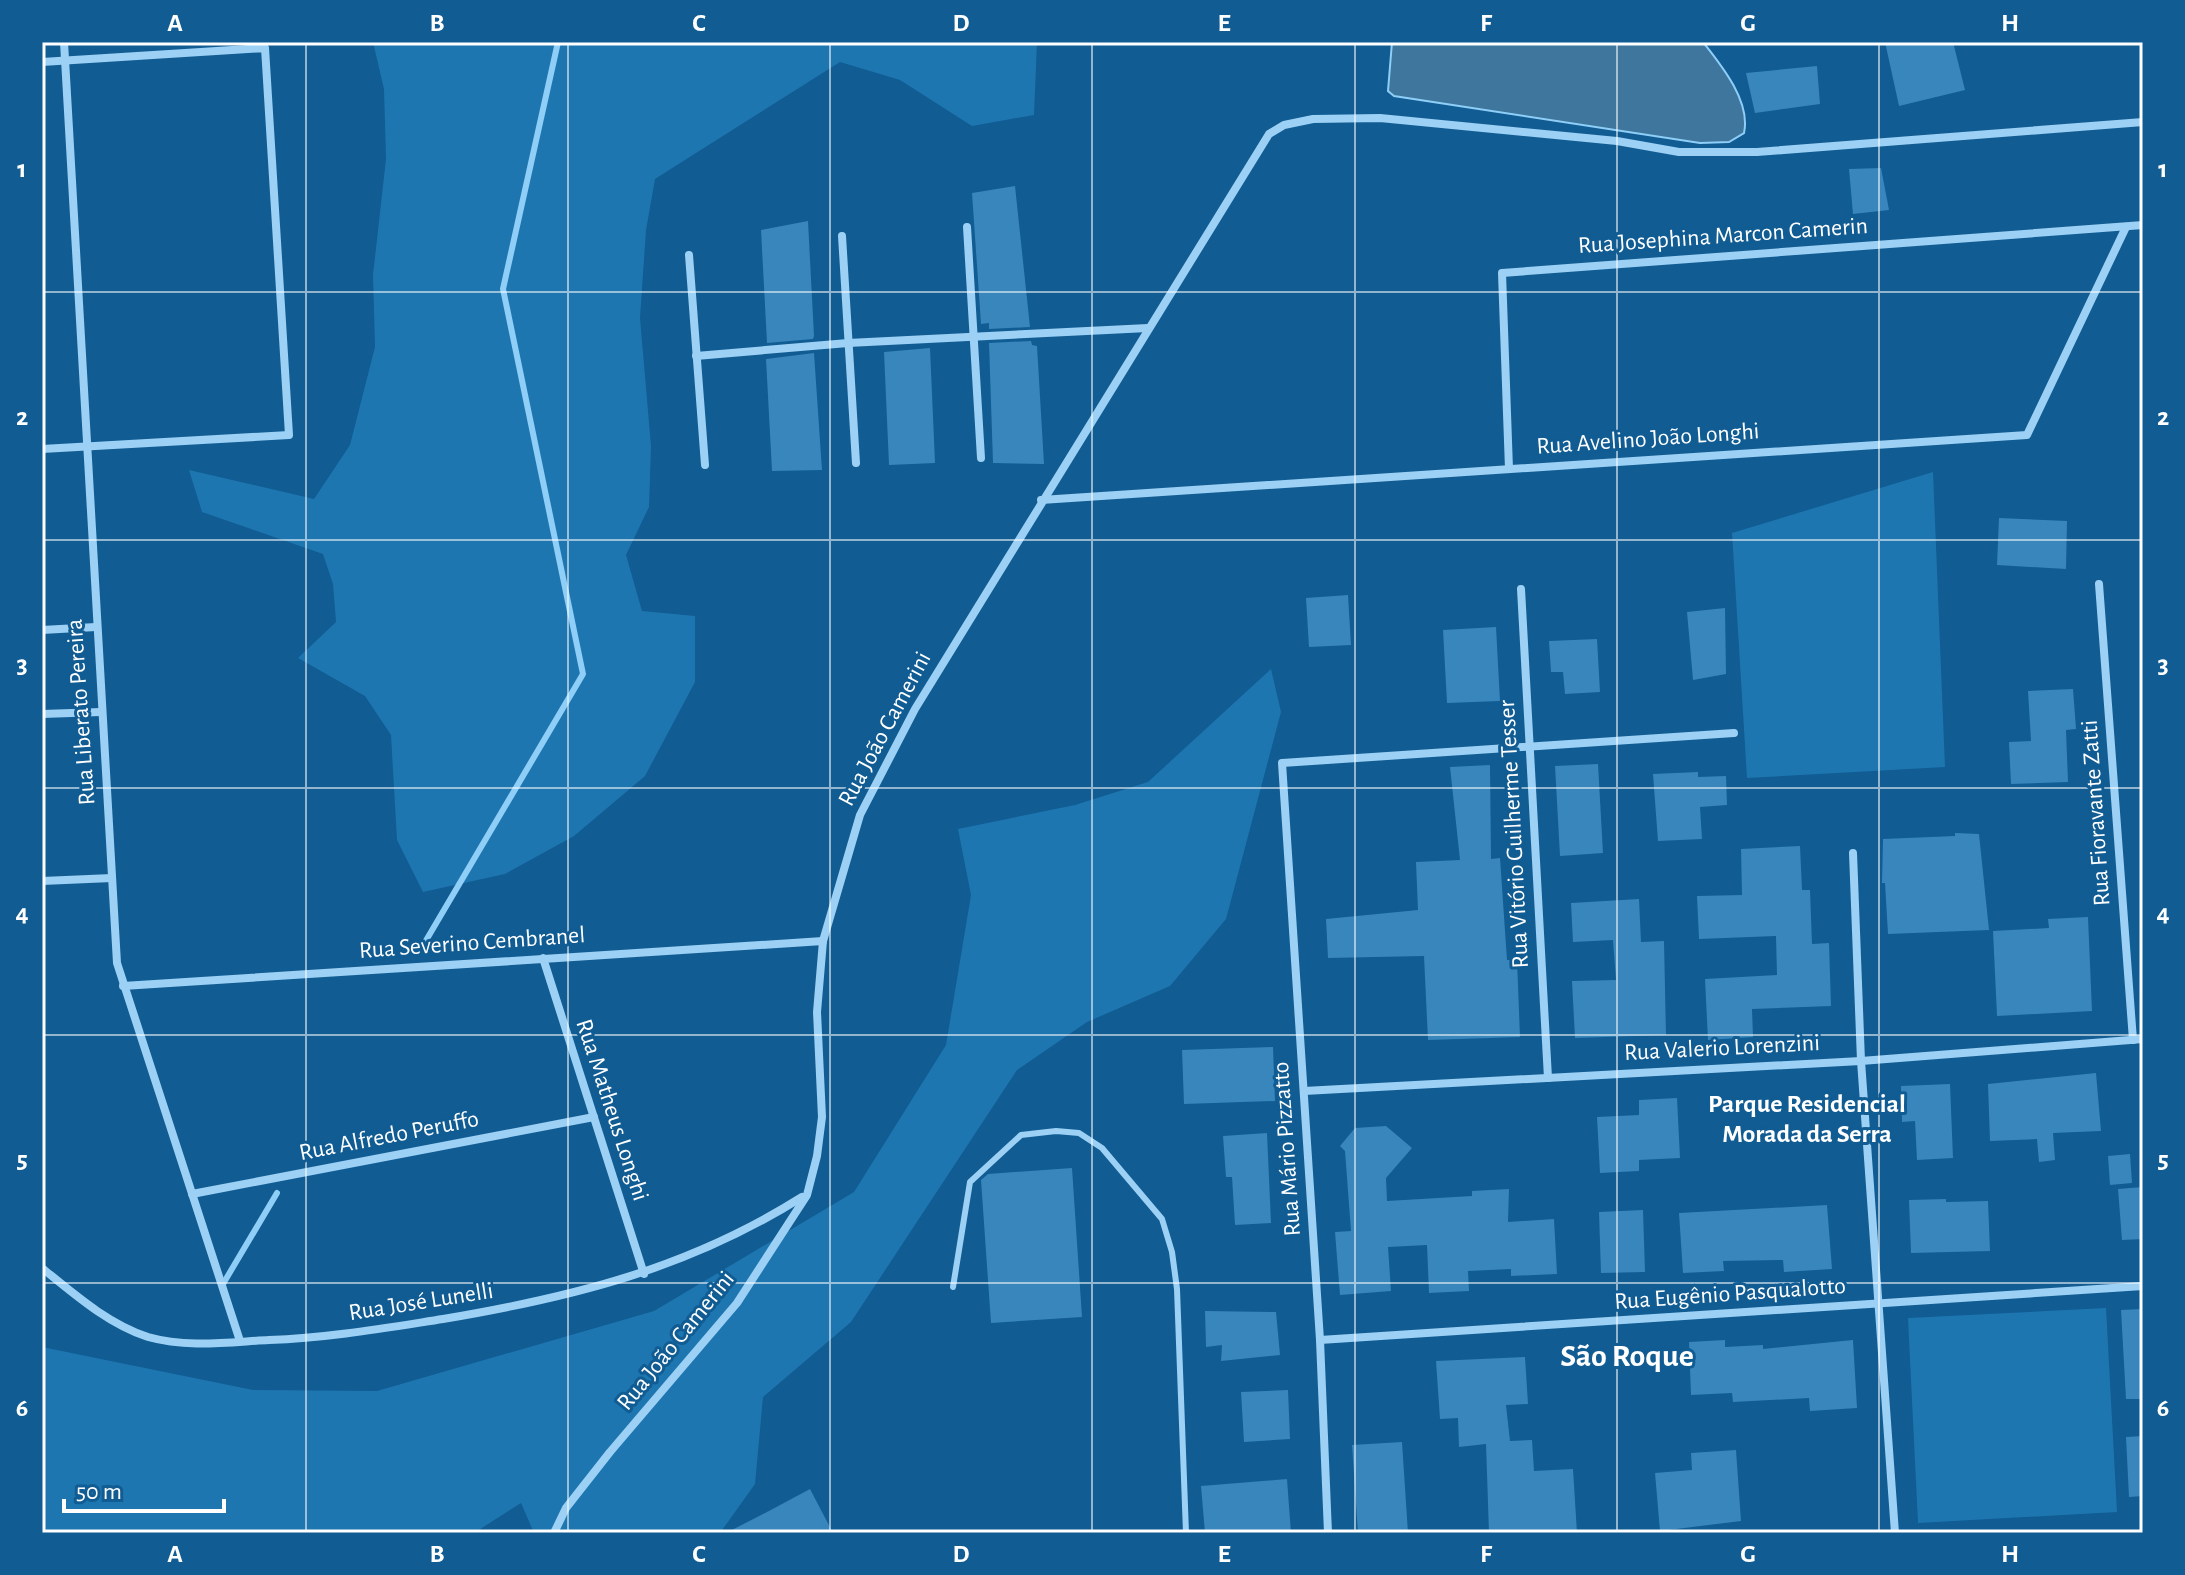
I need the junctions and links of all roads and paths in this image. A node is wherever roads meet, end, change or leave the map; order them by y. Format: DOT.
graph roads {
  1 [pos="64,42"];
  2 [pos="64,61"];
  3 [pos="42,62"];
  4 [pos="2143,122"];
  5 [pos="2143,225"];
  6 [pos="967,227"];
  7 [pos="2126,227"];
  8 [pos="842,236"];
  9 [pos="689,255"];
  10 [pos="1148,328"];
  11 [pos="976,336"];
  12 [pos="848,343"];
  13 [pos="696,356"];
  14 [pos="88,446"];
  15 [pos="42,449"];
  16 [pos="981,458"];
  17 [pos="856,463"];
  18 [pos="705,465"];
  19 [pos="1509,469"];
  20 [pos="1041,500"];
  21 [pos="2099,584"];
  22 [pos="1521,589"];
  23 [pos="96,627"];
  24 [pos="42,630"];
  25 [pos="101,712"];
  26 [pos="42,714"];
  27 [pos="1734,733"];
  28 [pos="1529,746"];
  29 [pos="1853,853"];
  30 [pos="112,878"];
  31 [pos="42,881"];
  32 [pos="823,941"];
  33 [pos="543,958"];
  34 [pos="123,986"];
  35 [pos="2143,1039"];
  36 [pos="2133,1040"];
  37 [pos="1861,1061"];
  38 [pos="1548,1078"];
  39 [pos="1304,1091"];
  40 [pos="594,1117"];
  41 [pos="192,1194"];
  42 [pos="807,1195"];
  43 [pos="42,1268"];
  44 [pos="644,1274"];
  45 [pos="2143,1286"];
  46 [pos="953,1287"];
  47 [pos="1881,1305"];
  48 [pos="1320,1340"];
  49 [pos="240,1341"];
  50 [pos="554,1533"];
  51 [pos="1186,1533"];
  52 [pos="1328,1533"];
  53 [pos="1895,1533"];
  1 -- 2 [label="street, Rua Liberato Pereira"];
  2 -- 3 [label="street"];
  2 -- 14 [label="street, Rua Liberato Pereira"];
  2 -- 14 [label="street"];
  4 -- 10 [label="street, Rua João Camerini"];
  5 -- 7 [label="street, Rua Josephina Marcon Camerin"];
  6 -- 11 [label="street"];
  7 -- 19 [label="street, Rua Avelino João Longhi"];
  7 -- 19 [label="street, Rua Josephina Marcon Camerin"];
  8 -- 12 [label="street"];
  9 -- 13 [label="street"];
  10 -- 11 [label="street"];
  10 -- 20 [label="street, Rua João Camerini"];
  11 -- 12 [label="street"];
  11 -- 16 [label="street"];
  12 -- 13 [label="street"];
  12 -- 17 [label="street"];
  13 -- 18 [label="street"];
  14 -- 15 [label="street"];
  14 -- 23 [label="street, Rua Liberato Pereira"];
  19 -- 20 [label="street, Rua Avelino João Longhi"];
  20 -- 32 [label="street, Rua João Camerini"];
  21 -- 36 [label="street, Rua Fioravante Zatti"];
  22 -- 28 [label="street, Rua Vitório Guilherme Tesser"];
  23 -- 24 [label="street"];
  23 -- 25 [label="street, Rua Liberato Pereira"];
  25 -- 26 [label="street"];
  25 -- 30 [label="street, Rua Liberato Pereira"];
  27 -- 28 [label="street"];
  28 -- 38 [label="street, Rua Vitório Guilherme Tesser"];
  28 -- 39 [label="street, Rua Mário Pizzatto"];
  29 -- 37 [label="street"];
  30 -- 31 [label="street"];
  30 -- 34 [label="street, Rua Liberato Pereira"];
  32 -- 33 [label="street, Rua Severino Cembranel"];
  32 -- 42 [label="street, Rua João Camerini"];
  33 -- 34 [label="street, Rua Severino Cembranel"];
  33 -- 40 [label="street, Rua Matheus Longhi"];
  34 -- 41 [label="street, Rua Liberato Pereira"];
  35 -- 36 [label="street, Rua Valerio Lorenzini"];
  36 -- 37 [label="street, Rua Valerio Lorenzini"];
  37 -- 38 [label="street, Rua Valerio Lorenzini"];
  37 -- 47 [label="street"];
  38 -- 39 [label="street, Rua Valerio Lorenzini"];
  39 -- 48 [label="street, Rua Mário Pizzatto"];
  40 -- 41 [label="street, Rua Alfredo Peruffo"];
  40 -- 44 [label="street, Rua Matheus Longhi"];
  41 -- 49 [label="street, Rua Liberato Pereira"];
  42 -- 44 [label="street, Rua José Lunelli"];
  42 -- 50 [label="street, Rua João Camerini"];
  43 -- 49 [label="street, Rua José Lunelli"];
  44 -- 49 [label="street, Rua José Lunelli"];
  45 -- 47 [label="street, Rua Eugênio Pasqualotto"];
  46 -- 51 [label="lane"];
  47 -- 48 [label="street, Rua Eugênio Pasqualotto"];
  47 -- 53 [label="street"];
  48 -- 52 [label="street, Rua Mário Pizzatto"];
}
